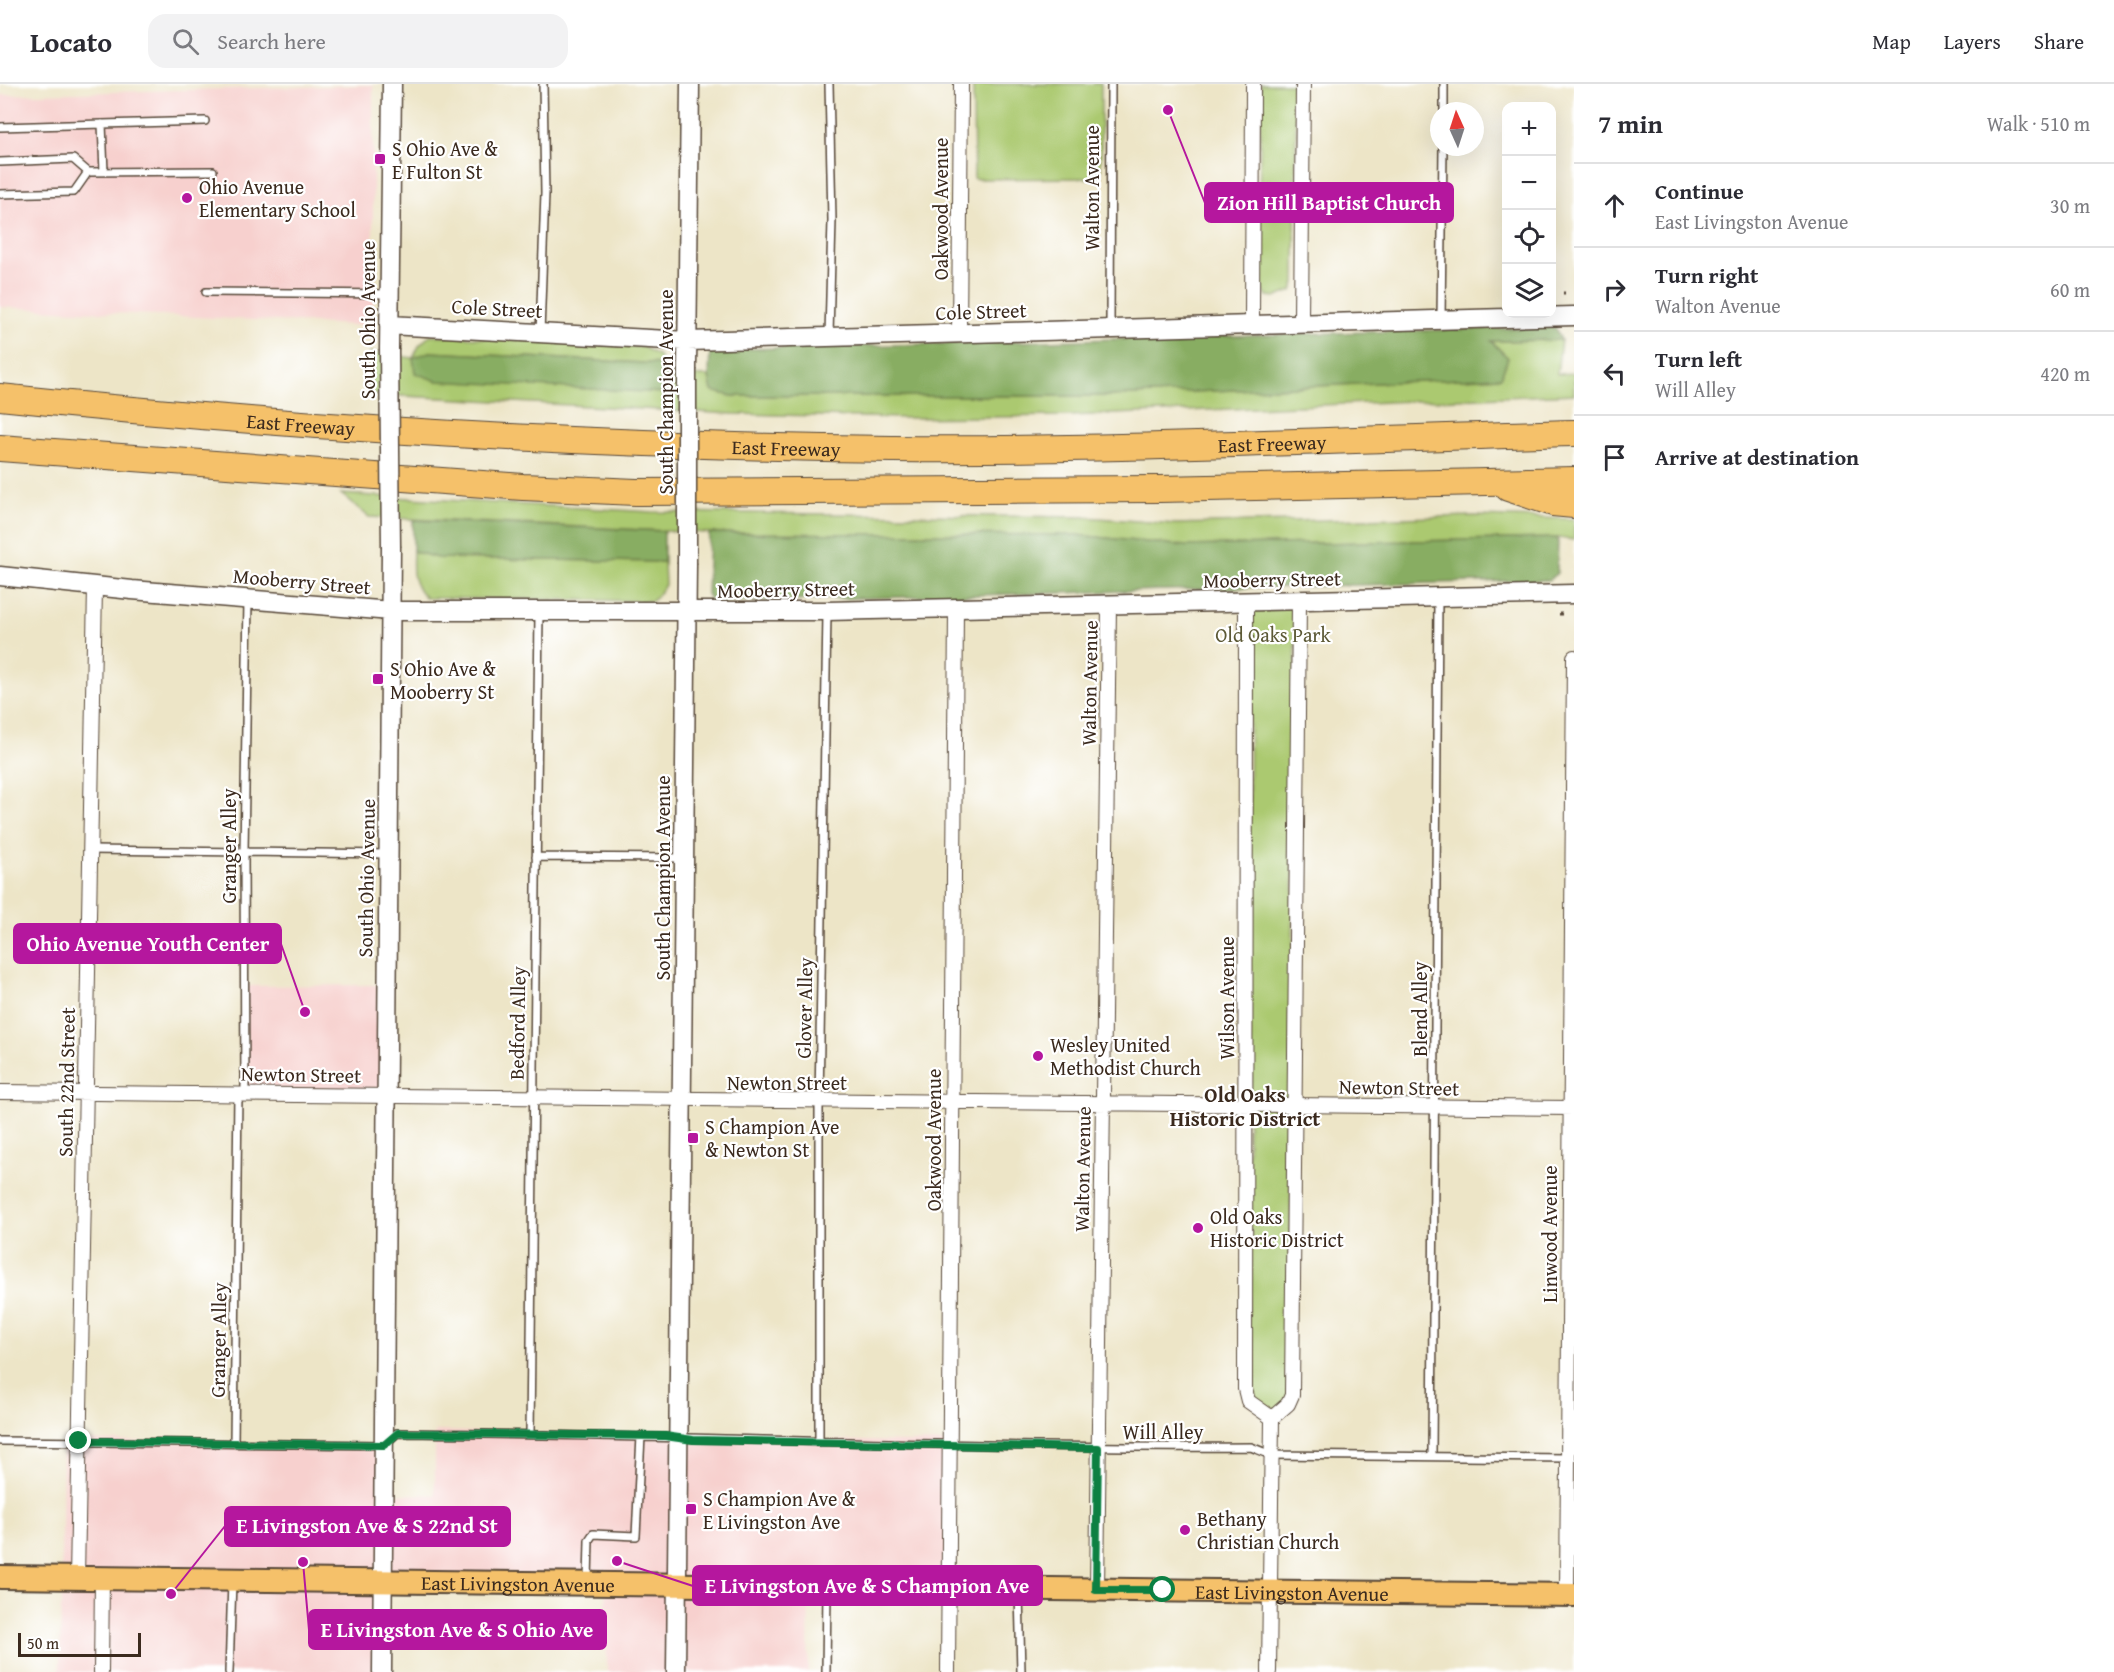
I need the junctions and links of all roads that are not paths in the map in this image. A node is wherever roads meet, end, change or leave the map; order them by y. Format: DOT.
graph roads {
  1 [pos="392,84"];
  2 [pos="543,84"];
  3 [pos="690,84"];
  4 [pos="829,84"];
  5 [pos="961,84"];
  6 [pos="1111,84"];
  7 [pos="1253,84"];
  8 [pos="1303,84"];
  9 [pos="1444,84"];
  10 [pos="1444,102"];
  11 [pos="205,121"];
  12 [pos="102,124"];
  13 [pos="0,127"];
  14 [pos="1443,156"];
  15 [pos="0,162"];
  16 [pos="213,171"];
  17 [pos="88,172"];
  18 [pos="104,172"];
  19 [pos="0,194"];
  20 [pos="206,292"];
  21 [pos="389,294"];
  22 [pos="1574,316"];
  23 [pos="1441,319"];
  24 [pos="1301,322"];
  25 [pos="1252,324"];
  26 [pos="389,325"];
  27 [pos="1110,329"];
  28 [pos="540,333"];
  29 [pos="959,335"];
  30 [pos="828,338"];
  31 [pos="687,341"];
  32 [pos="0,397"];
  33 [pos="1574,425"];
  34 [pos="0,431"];
  35 [pos="1574,433"];
  36 [pos="1541,434"];
  37 [pos="0,448"];
  38 [pos="189,462"];
  39 [pos="1574,480"];
  40 [pos="1491,482"];
  41 [pos="1574,505"];
  42 [pos="0,576"];
  43 [pos="95,586"];
  44 [pos="1574,594"];
  45 [pos="1438,597"];
  46 [pos="248,600"];
  47 [pos="1299,601"];
  48 [pos="1246,602"];
  49 [pos="1109,605"];
  50 [pos="956,609"];
  51 [pos="391,611"];
  52 [pos="827,611"];
  53 [pos="539,612"];
  54 [pos="686,613"];
  55 [pos="1574,657"];
  56 [pos="90,850"];
  57 [pos="244,852"];
  58 [pos="389,854"];
  59 [pos="536,857"];
  60 [pos="684,858"];
  61 [pos="0,1092"];
  62 [pos="86,1093"];
  63 [pos="241,1093"];
  64 [pos="386,1095"];
  65 [pos="533,1099"];
  66 [pos="682,1101"];
  67 [pos="819,1102"];
  68 [pos="953,1102"];
  69 [pos="1103,1104"];
  70 [pos="1246,1105"];
  71 [pos="1295,1106"];
  72 [pos="1435,1107"];
  73 [pos="1572,1108"];
  74 [pos="1272,1418"];
  75 [pos="530,1434"];
  76 [pos="642,1436"];
  77 [pos="680,1440"];
  78 [pos="0,1441"];
  79 [pos="79,1441"];
  80 [pos="819,1442"];
  81 [pos="234,1443"];
  82 [pos="950,1444"];
  83 [pos="384,1445"];
  84 [pos="1098,1448"];
  85 [pos="1271,1455"];
  86 [pos="1432,1456"];
  87 [pos="1571,1458"];
  88 [pos="0,1577"];
  89 [pos="77,1578"];
  90 [pos="102,1578"];
  91 [pos="232,1580"];
  92 [pos="383,1581"];
  93 [pos="587,1584"];
  94 [pos="677,1585"];
  95 [pos="827,1587"];
  96 [pos="949,1589"];
  97 [pos="1019,1589"];
  98 [pos="1096,1590"];
  99 [pos="1270,1591"];
  100 [pos="1570,1595"];
  101 [pos="101,1672"];
  102 [pos="229,1672"];
  103 [pos="382,1672"];
  104 [pos="676,1672"];
  105 [pos="826,1672"];
  106 [pos="948,1672"];
  107 [pos="1021,1672"];
  108 [pos="1269,1672"];
  1 -- 21 [label="street, South Ohio Avenue"];
  2 -- 28 [label="lane"];
  3 -- 31 [label="street, South Champion Avenue"];
  4 -- 30 [label="lane"];
  5 -- 29 [label="street, Oakwood Avenue"];
  6 -- 27 [label="lane, Walton Avenue"];
  7 -- 25 [label="street"];
  8 -- 24 [label="street"];
  9 -- 10 [label="lane"];
  11 -- 12 [label="lane"];
  12 -- 13 [label="lane"];
  12 -- 18 [label="lane"];
  14 -- 23 [label="lane"];
  15 -- 17 [label="lane"];
  16 -- 18 [label="lane"];
  17 -- 18 [label="lane"];
  17 -- 19 [label="lane"];
  20 -- 21 [label="lane"];
  21 -- 26 [label="street, South Ohio Avenue"];
  22 -- 23 [label="street, Cole Street"];
  23 -- 24 [label="street, Cole Street"];
  24 -- 25 [label="street, Cole Street"];
  25 -- 27 [label="street, Cole Street"];
  26 -- 28 [label="street, Cole Street"];
  26 -- 51 [label="street, South Ohio Avenue, bridge"];
  27 -- 29 [label="street, Cole Street"];
  28 -- 31 [label="street, Cole Street"];
  29 -- 30 [label="street, Cole Street"];
  30 -- 31 [label="street, Cole Street"];
  31 -- 54 [label="street, South Champion Avenue, bridge"];
  32 -- 36 [label="highway, East Freeway"];
  33 -- 36 [label="highway"];
  34 -- 38 [label="highway"];
  35 -- 36 [label="highway, East Freeway"];
  37 -- 38 [label="highway"];
  38 -- 40 [label="highway"];
  39 -- 40 [label="highway"];
  40 -- 41 [label="highway"];
  42 -- 43 [label="street, Mooberry Street"];
  43 -- 46 [label="street, Mooberry Street"];
  43 -- 56 [label="street, South 22nd Street"];
  44 -- 45 [label="street, Mooberry Street"];
  45 -- 47 [label="street, Mooberry Street"];
  45 -- 72 [label="lane, Blend Alley"];
  46 -- 51 [label="street, Mooberry Street"];
  46 -- 57 [label="lane, Granger Alley"];
  47 -- 48 [label="street, Mooberry Street"];
  47 -- 71 [label="street"];
  48 -- 49 [label="street, Mooberry Street"];
  48 -- 70 [label="street, Wilson Avenue"];
  49 -- 50 [label="street, Mooberry Street"];
  49 -- 69 [label="street, Walton Avenue"];
  50 -- 52 [label="street, Mooberry Street"];
  50 -- 68 [label="street, Oakwood Avenue"];
  51 -- 53 [label="street, Mooberry Street"];
  51 -- 58 [label="street, South Ohio Avenue"];
  52 -- 54 [label="street, Mooberry Street"];
  52 -- 67 [label="lane, Glover Alley"];
  53 -- 54 [label="street, Mooberry Street"];
  53 -- 59 [label="lane, Bedford Alley"];
  54 -- 60 [label="street, South Champion Avenue"];
  55 -- 73 [label="street, Linwood Avenue"];
  56 -- 57 [label="lane"];
  56 -- 62 [label="street, South 22nd Street"];
  57 -- 58 [label="lane"];
  57 -- 63 [label="lane, Granger Alley"];
  58 -- 64 [label="street, South Ohio Avenue"];
  59 -- 60 [label="lane"];
  59 -- 65 [label="lane, Bedford Alley"];
  60 -- 66 [label="street, South Champion Avenue"];
  61 -- 62 [label="street, Newton Street"];
  62 -- 63 [label="street, Newton Street"];
  62 -- 79 [label="street, South 22nd Street"];
  63 -- 64 [label="street, Newton Street"];
  63 -- 81 [label="lane, Granger Alley"];
  64 -- 65 [label="street, Newton Street"];
  64 -- 83 [label="street, South Ohio Avenue"];
  65 -- 66 [label="street, Newton Street"];
  65 -- 75 [label="lane, Bedford Alley"];
  66 -- 67 [label="street, Newton Street"];
  66 -- 77 [label="street, South Champion Avenue"];
  67 -- 68 [label="street, Newton Street"];
  67 -- 80 [label="lane, Glover Alley"];
  68 -- 69 [label="street, Newton Street"];
  68 -- 82 [label="street, Oakwood Avenue"];
  69 -- 70 [label="street, Newton Street"];
  69 -- 84 [label="street, Walton Avenue"];
  70 -- 71 [label="street, Newton Street"];
  70 -- 74 [label="street, Wilson Avenue"];
  71 -- 72 [label="street, Newton Street"];
  71 -- 74 [label="street"];
  72 -- 73 [label="street, Newton Street"];
  72 -- 86 [label="lane, Blend Alley"];
  73 -- 87 [label="street, Linwood Avenue"];
  74 -- 85 [label="street"];
  75 -- 76 [label="lane, Will Alley"];
  75 -- 83 [label="lane, Will Alley"];
  76 -- 77 [label="lane, Will Alley"];
  76 -- 93 [label="lane"];
  77 -- 80 [label="lane, Will Alley"];
  77 -- 94 [label="street, South Champion Avenue"];
  78 -- 79 [label="lane, Will Alley"];
  79 -- 81 [label="lane, Will Alley"];
  79 -- 89 [label="street, South 22nd Street"];
  80 -- 82 [label="lane, Will Alley"];
  81 -- 83 [label="lane, Will Alley"];
  82 -- 84 [label="lane, Will Alley"];
  82 -- 96 [label="street, Oakwood Avenue"];
  83 -- 92 [label="street, South Ohio Avenue"];
  84 -- 85 [label="lane, Will Alley"];
  84 -- 98 [label="street, Walton Avenue"];
  85 -- 86 [label="lane, Will Alley"];
  85 -- 99 [label="street"];
  86 -- 87 [label="lane, Will Alley"];
  87 -- 100 [label="street, Linwood Avenue"];
  88 -- 89 [label="main road, East Livingston Avenue"];
  89 -- 90 [label="main road, East Livingston Avenue"];
  90 -- 91 [label="main road, East Livingston Avenue"];
  90 -- 101 [label="street"];
  91 -- 92 [label="main road, East Livingston Avenue"];
  91 -- 102 [label="lane"];
  92 -- 93 [label="main road, East Livingston Avenue"];
  92 -- 103 [label="street, South Ohio Avenue"];
  93 -- 94 [label="main road, East Livingston Avenue"];
  94 -- 95 [label="main road, East Livingston Avenue"];
  94 -- 104 [label="street, South Champion Avenue"];
  95 -- 96 [label="main road, East Livingston Avenue"];
  95 -- 105 [label="lane"];
  96 -- 97 [label="main road, East Livingston Avenue"];
  96 -- 106 [label="street, Oakwood Avenue"];
  97 -- 98 [label="main road, East Livingston Avenue"];
  97 -- 107 [label="lane"];
  98 -- 99 [label="main road, East Livingston Avenue"];
  99 -- 100 [label="main road, East Livingston Avenue"];
  99 -- 108 [label="street"];
}
